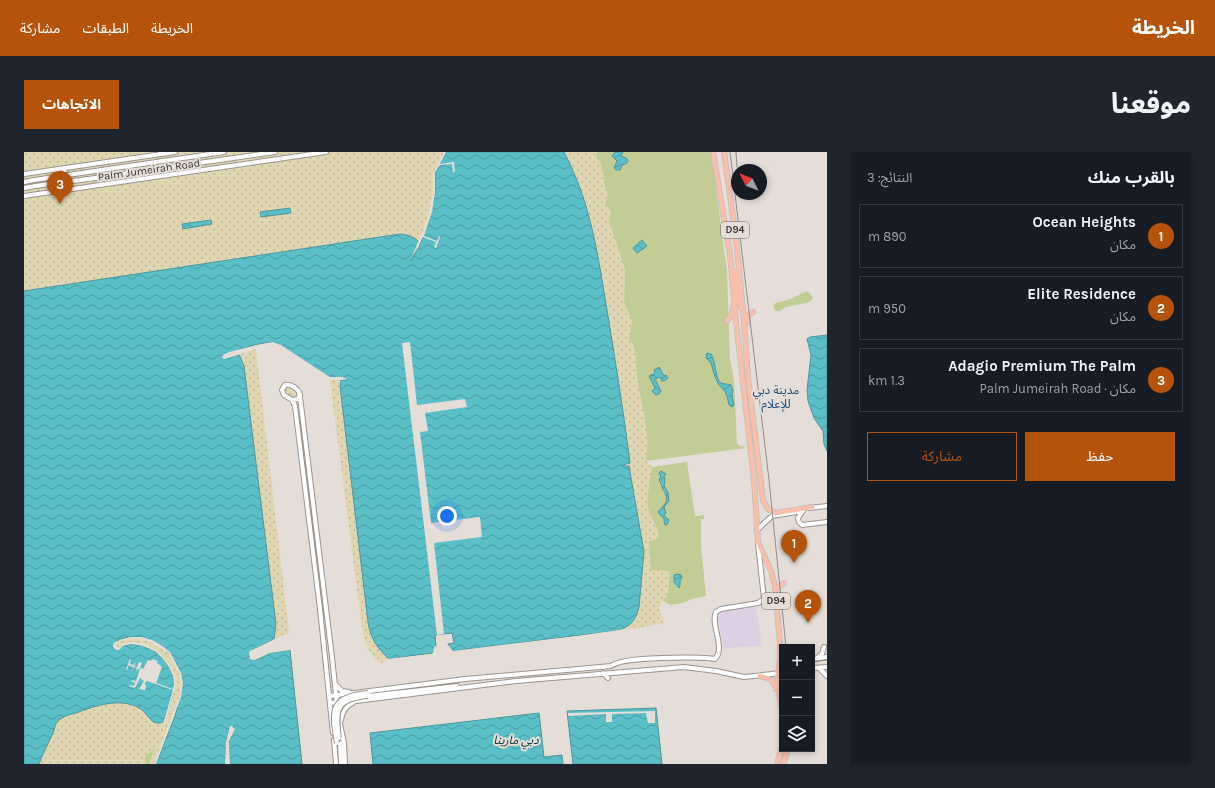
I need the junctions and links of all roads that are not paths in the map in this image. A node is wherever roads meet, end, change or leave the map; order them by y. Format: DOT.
graph roads {
  1 [pos="175,152"];
  2 [pos="218,152"];
  3 [pos="224,152"];
  4 [pos="272,152"];
  5 [pos="326,152"];
  6 [pos="713,152"];
  7 [pos="725,152"];
  8 [pos="157,155"];
  9 [pos="172,160"];
  10 [pos="255,162"];
  11 [pos="196,164"];
  12 [pos="64,168"];
  13 [pos="58,169"];
  14 [pos="214,169"];
  15 [pos="24,174"];
  16 [pos="24,182"];
  17 [pos="24,188"];
  18 [pos="64,190"];
  19 [pos="24,196"];
  20 [pos="730,255"];
  21 [pos="734,299"];
  22 [pos="743,309"];
  23 [pos="753,312"];
  24 [pos="727,320"];
  25 [pos="736,321"];
  26 [pos="745,336"];
  27 [pos="746,357"];
  28 [pos="300,397"];
  29 [pos="292,400"];
  30 [pos="296,417"];
  31 [pos="304,426"];
  32 [pos="300,473"];
  33 [pos="303,477"];
  34 [pos="306,495"];
  35 [pos="827,506"];
  36 [pos="812,507"];
  37 [pos="804,510"];
  38 [pos="315,516"];
  39 [pos="827,522"];
  40 [pos="758,530"];
  41 [pos="758,542"];
  42 [pos="784,583"];
  43 [pos="775,590"];
  44 [pos="318,595"];
  45 [pos="325,602"];
  46 [pos="780,644"];
  47 [pos="824,647"];
  48 [pos="827,657"];
  49 [pos="817,658"];
  50 [pos="827,666"];
  51 [pos="815,668"];
  52 [pos="819,668"];
  53 [pos="557,671"];
  54 [pos="603,673"];
  55 [pos="779,673"];
  56 [pos="760,676"];
  57 [pos="827,676"];
  58 [pos="463,678"];
  59 [pos="608,678"];
  60 [pos="541,679"];
  61 [pos="530,680"];
  62 [pos="546,682"];
  63 [pos="335,684"];
  64 [pos="470,687"];
  65 [pos="357,692"];
  66 [pos="420,693"];
  67 [pos="368,694"];
  68 [pos="779,695"];
  69 [pos="330,696"];
  70 [pos="336,696"];
  71 [pos="415,697"];
  72 [pos="357,700"];
  73 [pos="330,703"];
  74 [pos="337,703"];
  75 [pos="341,726"];
  76 [pos="781,752"];
  77 [pos="787,752"];
  78 [pos="339,764"];
  79 [pos="345,764"];
  80 [pos="776,764"];
  81 [pos="783,764"];
  1 -- 8 [label="street"];
  2 -- 3 [label="street, Palm Jumeirah Road"];
  2 -- 9 [label="street, Palm Jumeirah Road"];
  4 -- 10 [label="street"];
  4 -- 11 [label="street, Palm Jumeirah Road"];
  5 -- 10 [label="street"];
  6 -- 20 [label="main road, D94"];
  7 -- 22 [label="main road, D94"];
  8 -- 9 [label="street"];
  8 -- 12 [label="street"];
  9 -- 16 [label="street, Palm Jumeirah Road, bridge"];
  10 -- 14 [label="street"];
  11 -- 14 [label="street"];
  11 -- 17 [label="street, Palm Jumeirah Road, bridge"];
  12 -- 13 [label="street"];
  12 -- 18 [label="street"];
  13 -- 15 [label="street"];
  13 -- 18 [label="street"];
  14 -- 18 [label="street"];
  18 -- 19 [label="street"];
  20 -- 21 [label="main road, D94"];
  20 -- 22 [label="main road"];
  21 -- 24 [label="main road"];
  21 -- 25 [label="main road, D94"];
  22 -- 26 [label="main road, D94"];
  23 -- 26 [label="main road"];
  25 -- 27 [label="main road"];
  25 -- 40 [label="main road, D94"];
  26 -- 27 [label="main road, D94"];
  27 -- 36 [label="main road, D94"];
  28 -- 29 [label="street"];
  28 -- 29 [label="street"];
  28 -- 31 [label="street"];
  29 -- 30 [label="street"];
  30 -- 31 [label="street"];
  30 -- 33 [label="street"];
  31 -- 38 [label="street"];
  32 -- 33 [label="street"];
  33 -- 34 [label="street"];
  34 -- 38 [label="street"];
  34 -- 44 [label="street"];
  35 -- 36 [label="street"];
  36 -- 37 [label="street"];
  37 -- 39 [label="street"];
  37 -- 40 [label="street"];
  38 -- 45 [label="street"];
  40 -- 41 [label="main road, D94"];
  41 -- 43 [label="main road, D94"];
  41 -- 53 [label="street"];
  42 -- 43 [label="main road"];
  43 -- 46 [label="main road, D94"];
  44 -- 45 [label="street"];
  44 -- 69 [label="street"];
  45 -- 63 [label="street"];
  47 -- 49 [label="street"];
  48 -- 49 [label="street"];
  50 -- 52 [label="street"];
  51 -- 52 [label="street"];
  52 -- 57 [label="street"];
  53 -- 58 [label="street"];
  53 -- 61 [label="street"];
  54 -- 56 [label="street"];
  54 -- 59 [label="street"];
  54 -- 60 [label="street"];
  55 -- 56 [label="street"];
  56 -- 68 [label="main road"];
  58 -- 65 [label="street"];
  58 -- 67 [label="street"];
  60 -- 61 [label="street"];
  60 -- 62 [label="street"];
  61 -- 64 [label="street"];
  63 -- 65 [label="street"];
  63 -- 70 [label="street"];
  64 -- 66 [label="street"];
  64 -- 67 [label="street"];
  65 -- 70 [label="street"];
  66 -- 71 [label="street"];
  66 -- 72 [label="street"];
  67 -- 78 [label="street, bridge"];
  69 -- 70 [label="street"];
  69 -- 73 [label="street"];
  70 -- 74 [label="street"];
  72 -- 74 [label="street"];
  72 -- 75 [label="street"];
  73 -- 74 [label="street"];
  73 -- 78 [label="street"];
  74 -- 75 [label="street"];
  75 -- 79 [label="street"];
  76 -- 80 [label="main road"];
  77 -- 81 [label="main road"];
}
